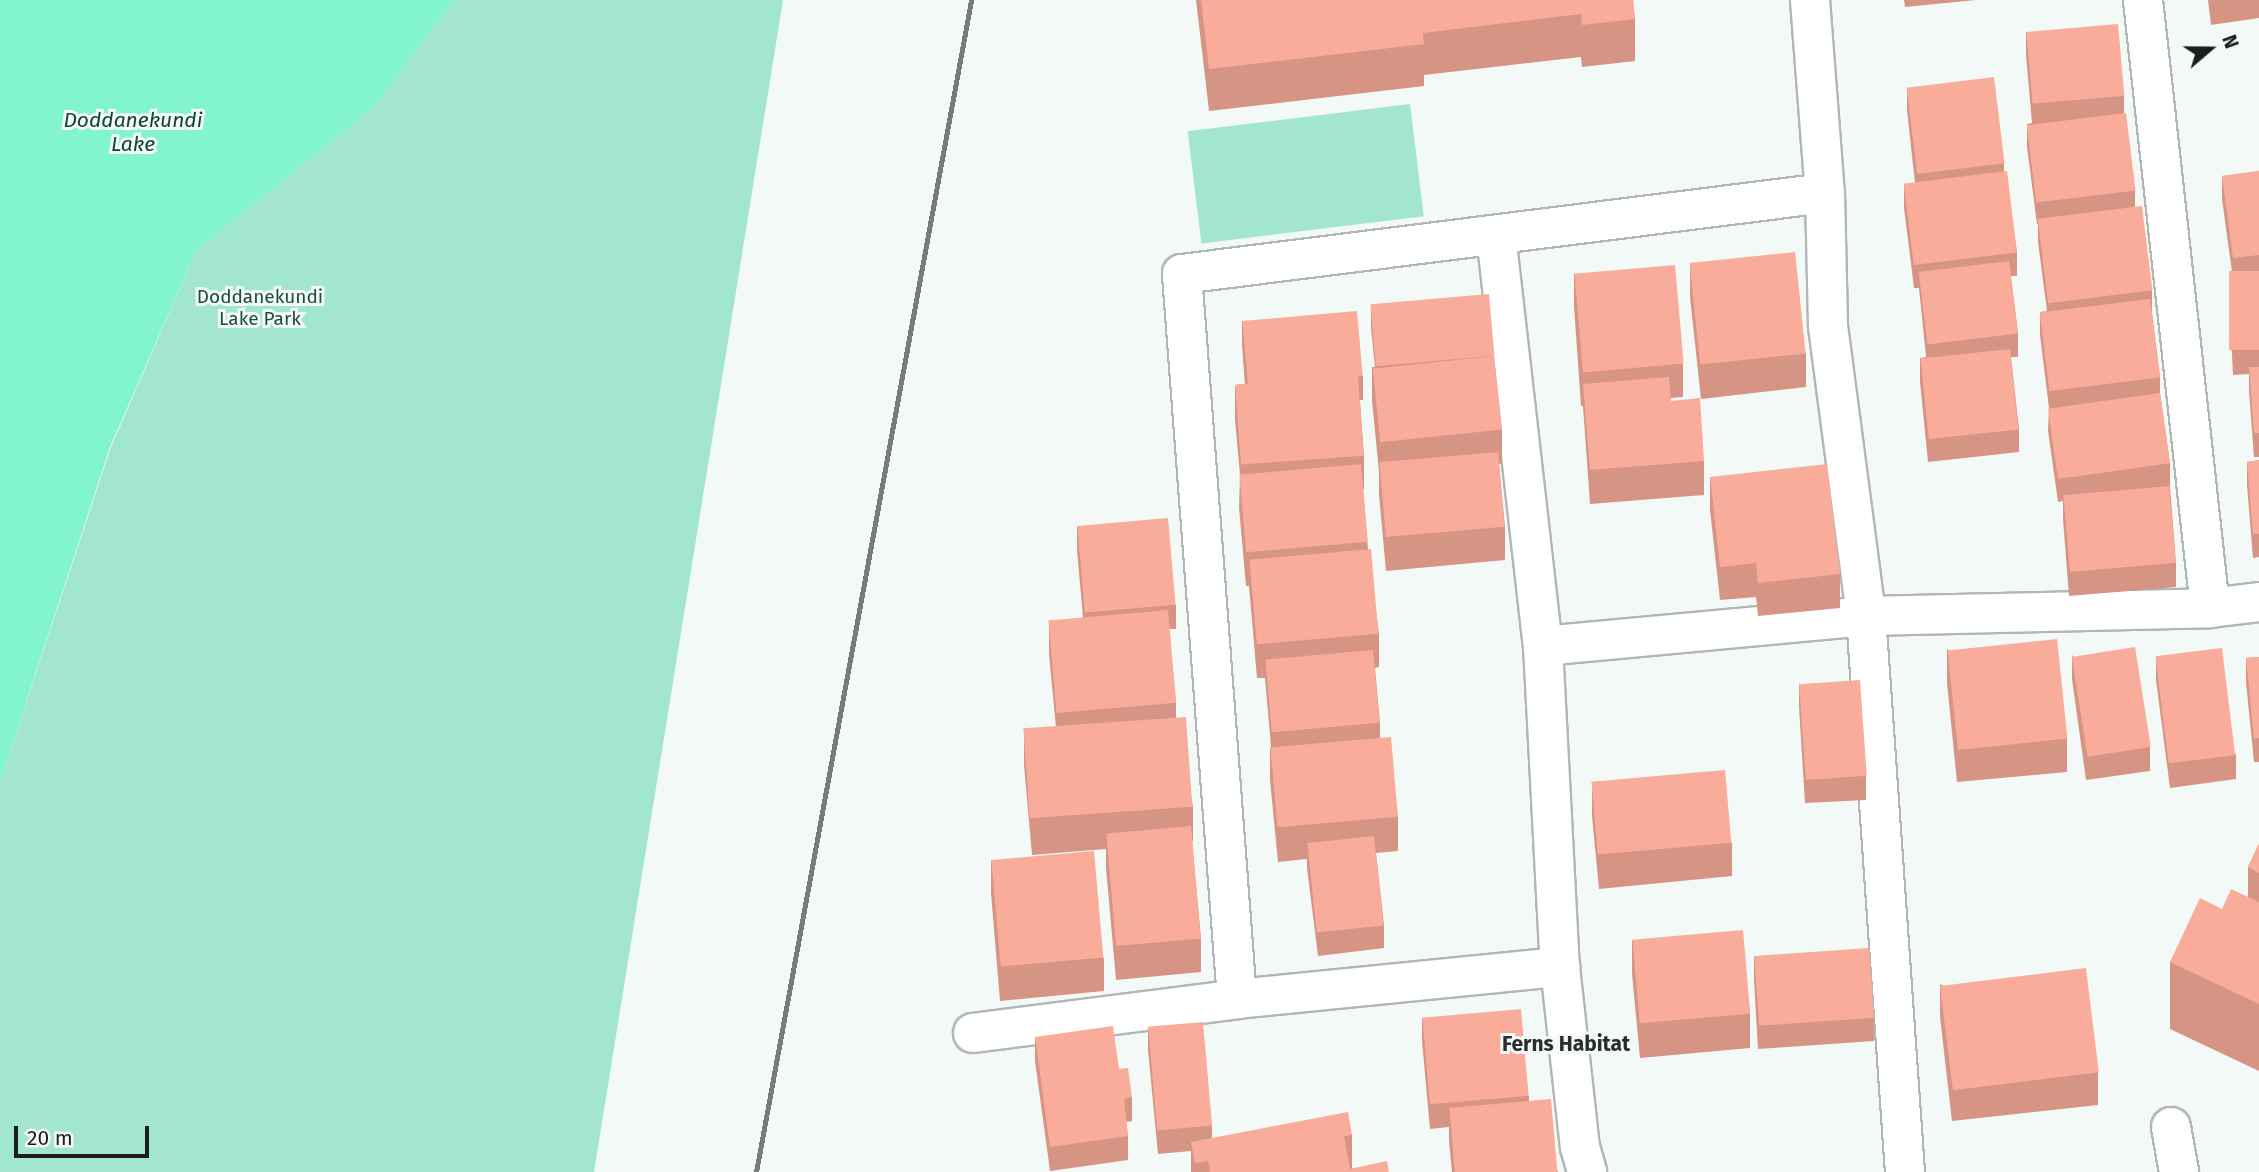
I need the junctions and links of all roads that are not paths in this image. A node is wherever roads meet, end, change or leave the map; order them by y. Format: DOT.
graph roads {
  1 [pos="1810,0"];
  2 [pos="2143,0"];
  3 [pos="1825,193"];
  4 [pos="1496,235"];
  5 [pos="2259,602"];
  6 [pos="2210,607"];
  7 [pos="1866,616"];
  8 [pos="1543,646"];
  9 [pos="1560,967"];
  10 [pos="1237,999"];
  11 [pos="973,1033"];
  12 [pos="2171,1128"];
  13 [pos="1587,1172"];
  14 [pos="1905,1172"];
  15 [pos="2179,1172"];
  1 -- 3 [label="street"];
  2 -- 6 [label="street"];
  3 -- 4 [label="street"];
  3 -- 7 [label="street"];
  4 -- 8 [label="street"];
  4 -- 10 [label="street"];
  5 -- 6 [label="street"];
  6 -- 7 [label="street"];
  7 -- 8 [label="street"];
  7 -- 14 [label="street"];
  8 -- 9 [label="street"];
  9 -- 10 [label="street"];
  9 -- 13 [label="street"];
  10 -- 11 [label="street"];
  12 -- 15 [label="street"];
}
